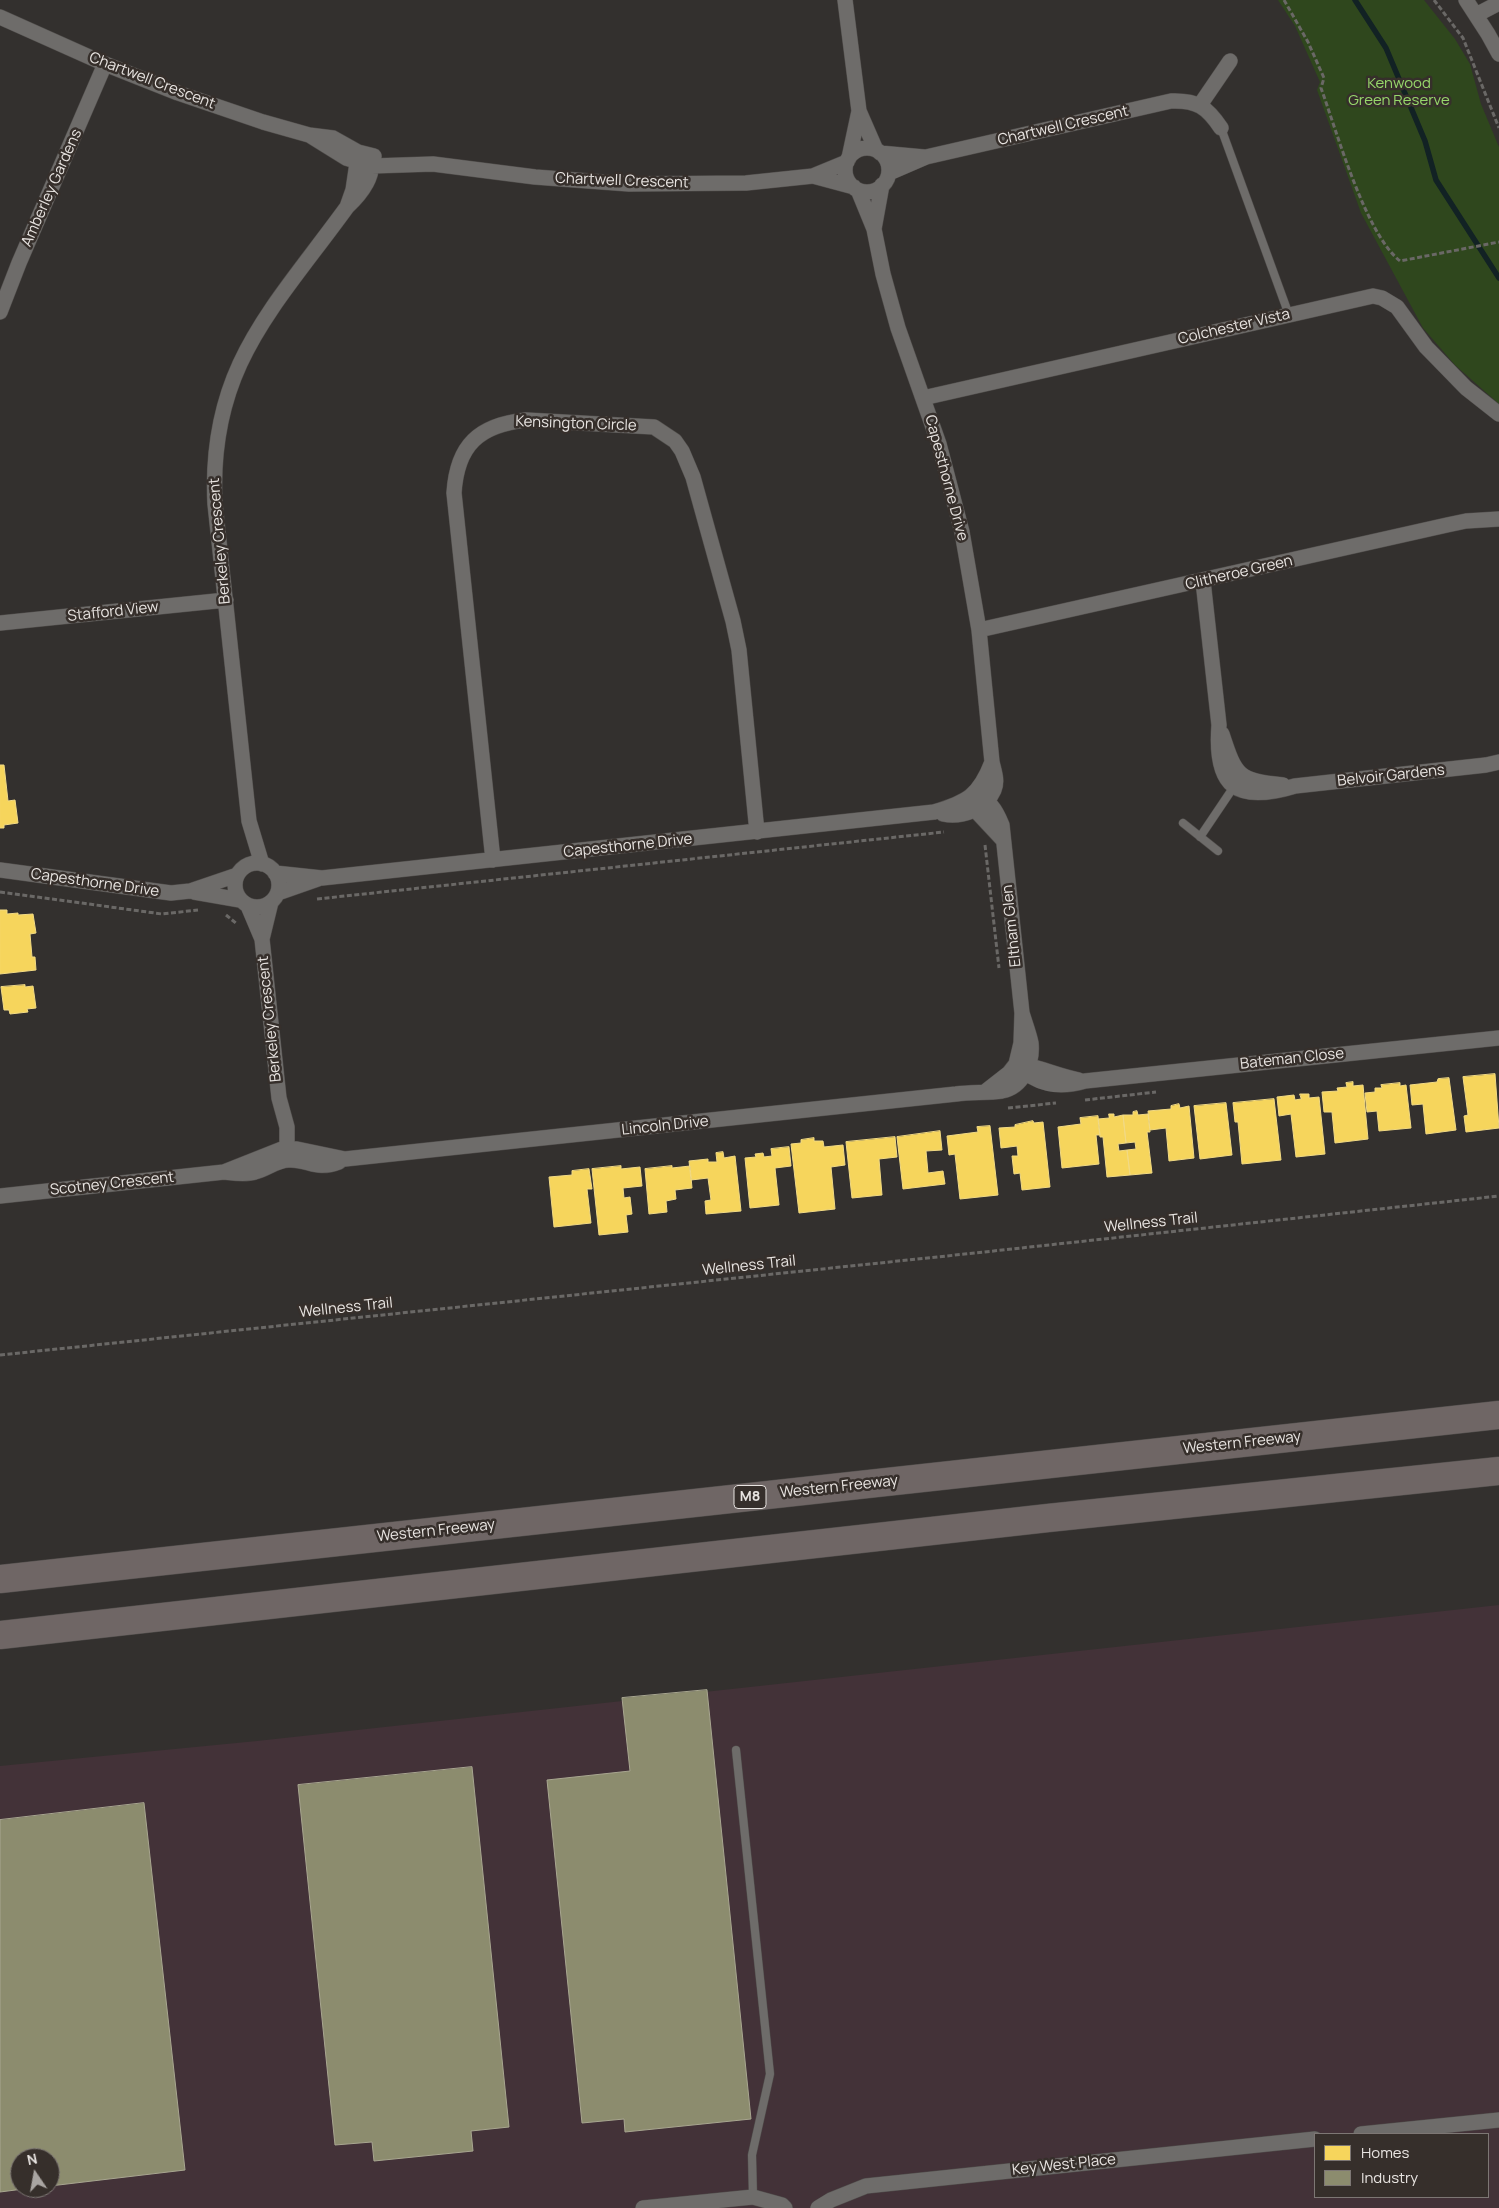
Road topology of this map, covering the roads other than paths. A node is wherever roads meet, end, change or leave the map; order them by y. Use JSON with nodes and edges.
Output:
{"nodes":[{"id":1,"x":845,"y":0,"type":"edge"},
{"id":2,"x":1466,"y":0,"type":"edge"},
{"id":3,"x":1499,"y":3,"type":"edge"},
{"id":4,"x":1476,"y":15,"type":"junction"},
{"id":5,"x":0,"y":17,"type":"edge"},
{"id":6,"x":1499,"y":54,"type":"edge"},
{"id":7,"x":1230,"y":61,"type":"dead end"},
{"id":8,"x":105,"y":64,"type":"junction"},
{"id":9,"x":1200,"y":105,"type":"junction"},
{"id":10,"x":859,"y":111,"type":"junction"},
{"id":11,"x":1221,"y":128,"type":"joint"},
{"id":12,"x":878,"y":151,"type":"junction"},
{"id":13,"x":926,"y":157,"type":"junction"},
{"id":14,"x":848,"y":160,"type":"junction"},
{"id":15,"x":365,"y":162,"type":"junction"},
{"id":16,"x":813,"y":176,"type":"junction"},
{"id":17,"x":885,"y":179,"type":"junction"},
{"id":18,"x":856,"y":188,"type":"junction"},
{"id":19,"x":874,"y":229,"type":"junction"},
{"id":20,"x":0,"y":312,"type":"edge"},
{"id":21,"x":1289,"y":315,"type":"junction"},
{"id":22,"x":923,"y":398,"type":"junction"},
{"id":23,"x":1499,"y":414,"type":"edge"},
{"id":24,"x":1499,"y":519,"type":"edge"},
{"id":25,"x":1203,"y":581,"type":"junction"},
{"id":26,"x":226,"y":600,"type":"junction"},
{"id":27,"x":0,"y":624,"type":"edge"},
{"id":28,"x":979,"y":630,"type":"junction"},
{"id":29,"x":1495,"y":764,"type":"edge"},
{"id":30,"x":1238,"y":781,"type":"junction"},
{"id":31,"x":979,"y":802,"type":"junction"},
{"id":32,"x":249,"y":821,"type":"junction"},
{"id":33,"x":1183,"y":823,"type":"dead end"},
{"id":34,"x":757,"y":832,"type":"junction"},
{"id":35,"x":1200,"y":837,"type":"junction"},
{"id":36,"x":1218,"y":852,"type":"dead end"},
{"id":37,"x":493,"y":860,"type":"junction"},
{"id":38,"x":268,"y":868,"type":"junction"},
{"id":39,"x":0,"y":870,"type":"edge"},
{"id":40,"x":241,"y":871,"type":"junction"},
{"id":41,"x":322,"y":878,"type":"junction"},
{"id":42,"x":190,"y":891,"type":"junction"},
{"id":43,"x":274,"y":897,"type":"junction"},
{"id":44,"x":244,"y":903,"type":"junction"},
{"id":45,"x":258,"y":933,"type":"junction"},
{"id":46,"x":1499,"y":1038,"type":"edge"},
{"id":47,"x":1024,"y":1068,"type":"junction"},
{"id":48,"x":285,"y":1153,"type":"junction"},
{"id":49,"x":0,"y":1196,"type":"edge"},
{"id":50,"x":1499,"y":1415,"type":"edge"},
{"id":51,"x":1499,"y":1471,"type":"edge"},
{"id":52,"x":0,"y":1579,"type":"edge"},
{"id":53,"x":0,"y":1635,"type":"edge"},
{"id":54,"x":736,"y":1750,"type":"dead end"},
{"id":55,"x":1499,"y":2120,"type":"edge"},
{"id":56,"x":1371,"y":2133,"type":"edge"},
{"id":57,"x":1314,"y":2139,"type":"edge"},
{"id":58,"x":753,"y":2197,"type":"junction"},
{"id":59,"x":643,"y":2208,"type":"edge"},
{"id":60,"x":786,"y":2208,"type":"edge"},
{"id":61,"x":818,"y":2208,"type":"edge"}],
"edges":[{"from":1,"to":10,"type":"street"},
{"from":2,"to":4,"type":"street"},
{"from":3,"to":4,"type":"street"},
{"from":4,"to":6,"type":"street"},
{"from":5,"to":8,"type":"street","name":"Chartwell Crescent"},
{"from":7,"to":9,"type":"street"},
{"from":8,"to":15,"type":"street","name":"Chartwell Crescent"},
{"from":8,"to":20,"type":"street","name":"Amberley Gardens"},
{"from":9,"to":11,"type":"street"},
{"from":9,"to":13,"type":"street","name":"Chartwell Crescent"},
{"from":10,"to":12,"type":"street"},
{"from":10,"to":14,"type":"street"},
{"from":11,"to":21,"type":"lane"},
{"from":12,"to":13,"type":"street","name":"Chartwell Crescent"},
{"from":12,"to":14,"type":"street"},
{"from":12,"to":17,"type":"street"},
{"from":13,"to":17,"type":"street","name":"Chartwell Crescent"},
{"from":14,"to":16,"type":"street","name":"Chartwell Crescent"},
{"from":14,"to":18,"type":"street"},
{"from":15,"to":16,"type":"street","name":"Chartwell Crescent"},
{"from":15,"to":26,"type":"street","name":"Berkeley Crescent"},
{"from":16,"to":18,"type":"street","name":"Chartwell Crescent"},
{"from":17,"to":18,"type":"street"},
{"from":17,"to":19,"type":"street","name":"Capesthorne Drive"},
{"from":18,"to":19,"type":"street","name":"Capesthorne Drive"},
{"from":19,"to":22,"type":"street","name":"Capesthorne Drive"},
{"from":21,"to":22,"type":"street","name":"Colchester Vista"},
{"from":21,"to":23,"type":"street","name":"Colchester Vista"},
{"from":22,"to":28,"type":"street","name":"Capesthorne Drive"},
{"from":24,"to":25,"type":"street","name":"Clitheroe Green"},
{"from":25,"to":28,"type":"street","name":"Clitheroe Green"},
{"from":25,"to":30,"type":"street"},
{"from":26,"to":27,"type":"street","name":"Stafford View"},
{"from":26,"to":32,"type":"street","name":"Berkeley Crescent"},
{"from":28,"to":31,"type":"street","name":"Capesthorne Drive"},
{"from":29,"to":30,"type":"street","name":"Belvoir Gardens"},
{"from":30,"to":35,"type":"lane"},
{"from":31,"to":34,"type":"street","name":"Capesthorne Drive"},
{"from":31,"to":47,"type":"street","name":"Eltham Glen"},
{"from":32,"to":38,"type":"street","name":"Berkeley Crescent"},
{"from":32,"to":40,"type":"street","name":"Berkeley Crescent"},
{"from":33,"to":35,"type":"lane"},
{"from":34,"to":37,"type":"street","name":"Capesthorne Drive"},
{"from":34,"to":37,"type":"street","name":"Kensington Circle"},
{"from":35,"to":36,"type":"lane"},
{"from":37,"to":41,"type":"street","name":"Capesthorne Drive"},
{"from":38,"to":40,"type":"street"},
{"from":38,"to":41,"type":"street","name":"Capesthorne Drive"},
{"from":38,"to":43,"type":"street"},
{"from":39,"to":42,"type":"street","name":"Capesthorne Drive"},
{"from":40,"to":42,"type":"street","name":"Capesthorne Drive"},
{"from":40,"to":44,"type":"street"},
{"from":41,"to":43,"type":"street","name":"Capesthorne Drive"},
{"from":42,"to":44,"type":"street","name":"Capesthorne Drive"},
{"from":43,"to":44,"type":"street"},
{"from":43,"to":45,"type":"street","name":"Berkeley Crescent"},
{"from":44,"to":45,"type":"street","name":"Berkeley Crescent"},
{"from":45,"to":48,"type":"street","name":"Berkeley Crescent"},
{"from":46,"to":47,"type":"street","name":"Bateman Close"},
{"from":47,"to":48,"type":"street","name":"Lincoln Drive"},
{"from":48,"to":49,"type":"street","name":"Scotney Crescent"},
{"from":50,"to":52,"type":"highway","name":"Western Freeway","number":"M8"},
{"from":51,"to":53,"type":"highway"},
{"from":54,"to":58,"type":"lane"},
{"from":55,"to":56,"type":"street"},
{"from":57,"to":61,"type":"street","name":"Key West Place"},
{"from":58,"to":59,"type":"street"},
{"from":58,"to":60,"type":"street"}]}
